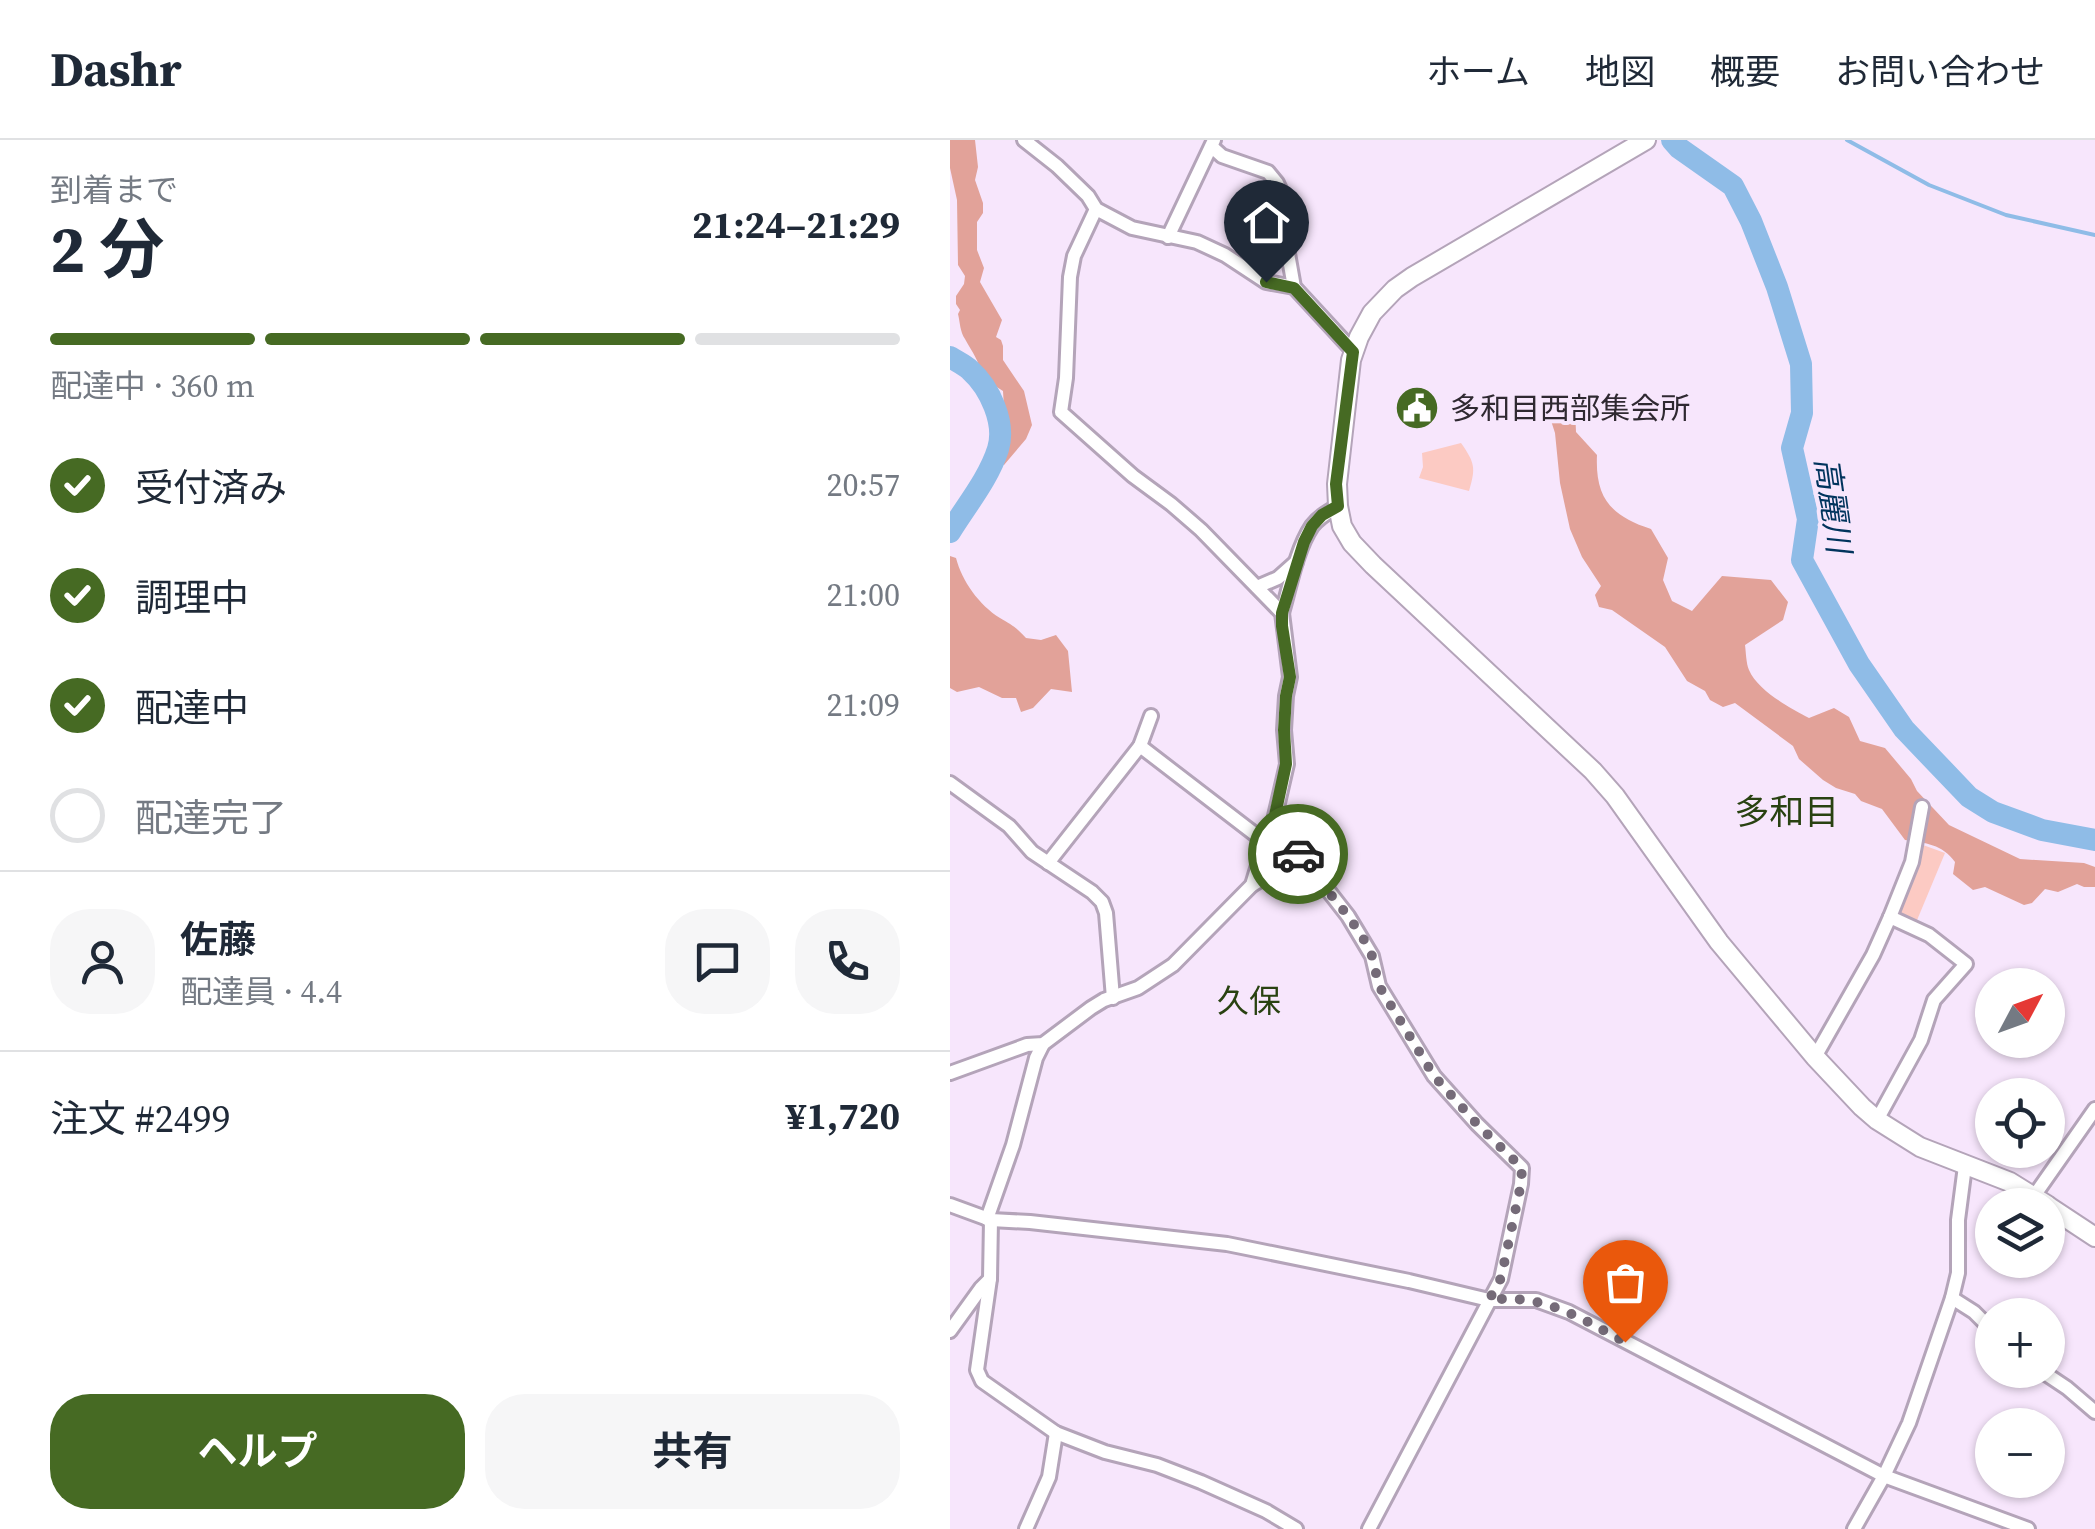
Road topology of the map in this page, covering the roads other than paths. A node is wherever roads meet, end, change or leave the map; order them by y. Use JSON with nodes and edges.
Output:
{"nodes":[{"id":1,"x":1024,"y":140,"type":"edge"},
{"id":2,"x":1646,"y":140,"type":"edge"},
{"id":3,"x":1213,"y":143,"type":"edge"},
{"id":4,"x":1096,"y":209,"type":"junction"},
{"id":5,"x":1168,"y":237,"type":"junction"},
{"id":6,"x":1294,"y":288,"type":"junction"},
{"id":7,"x":1353,"y":352,"type":"junction"},
{"id":8,"x":1338,"y":506,"type":"junction"},
{"id":9,"x":1298,"y":560,"type":"junction"},
{"id":10,"x":1258,"y":587,"type":"junction"},
{"id":11,"x":1282,"y":613,"type":"junction"},
{"id":12,"x":1151,"y":716,"type":"dead end"},
{"id":13,"x":1140,"y":746,"type":"junction"},
{"id":14,"x":950,"y":783,"type":"edge"},
{"id":15,"x":1922,"y":807,"type":"dead end"},
{"id":16,"x":1268,"y":836,"type":"junction"},
{"id":17,"x":1048,"y":864,"type":"junction"},
{"id":18,"x":1309,"y":866,"type":"junction"},
{"id":19,"x":1252,"y":885,"type":"junction"},
{"id":20,"x":1890,"y":917,"type":"junction"},
{"id":21,"x":1113,"y":998,"type":"junction"},
{"id":22,"x":1043,"y":1044,"type":"junction"},
{"id":23,"x":1815,"y":1057,"type":"junction"},
{"id":24,"x":950,"y":1073,"type":"edge"},
{"id":25,"x":2095,"y":1109,"type":"edge"},
{"id":26,"x":1877,"y":1120,"type":"junction"},
{"id":27,"x":1965,"y":1166,"type":"junction"},
{"id":28,"x":2020,"y":1188,"type":"edge"},
{"id":29,"x":2051,"y":1188,"type":"edge"},
{"id":30,"x":950,"y":1205,"type":"edge"},
{"id":31,"x":2065,"y":1217,"type":"edge"},
{"id":32,"x":989,"y":1219,"type":"junction"},
{"id":33,"x":2095,"y":1237,"type":"edge"},
{"id":34,"x":990,"y":1279,"type":"junction"},
{"id":35,"x":1952,"y":1298,"type":"junction"},
{"id":36,"x":1489,"y":1300,"type":"junction"},
{"id":37,"x":1975,"y":1313,"type":"edge"},
{"id":38,"x":950,"y":1331,"type":"edge"},
{"id":39,"x":2065,"y":1387,"type":"edge"},
{"id":40,"x":2095,"y":1412,"type":"edge"},
{"id":41,"x":1056,"y":1433,"type":"junction"},
{"id":42,"x":1884,"y":1476,"type":"junction"},
{"id":43,"x":1026,"y":1529,"type":"edge"},
{"id":44,"x":1296,"y":1529,"type":"edge"},
{"id":45,"x":1369,"y":1529,"type":"edge"},
{"id":46,"x":1854,"y":1529,"type":"edge"},
{"id":47,"x":2028,"y":1529,"type":"edge"}],
"edges":[{"from":1,"to":4,"type":"street"},
{"from":2,"to":7,"type":"street"},
{"from":3,"to":5,"type":"street"},
{"from":3,"to":6,"type":"street"},
{"from":4,"to":5,"type":"street"},
{"from":4,"to":10,"type":"street"},
{"from":5,"to":6,"type":"street"},
{"from":6,"to":7,"type":"street"},
{"from":7,"to":8,"type":"street"},
{"from":8,"to":9,"type":"street"},
{"from":8,"to":23,"type":"street"},
{"from":9,"to":10,"type":"street"},
{"from":9,"to":11,"type":"street"},
{"from":10,"to":11,"type":"street"},
{"from":11,"to":16,"type":"street"},
{"from":12,"to":13,"type":"street"},
{"from":13,"to":16,"type":"street"},
{"from":13,"to":17,"type":"street"},
{"from":14,"to":17,"type":"street"},
{"from":15,"to":20,"type":"street"},
{"from":16,"to":18,"type":"street"},
{"from":16,"to":19,"type":"street"},
{"from":17,"to":21,"type":"street"},
{"from":18,"to":19,"type":"street"},
{"from":18,"to":36,"type":"street"},
{"from":19,"to":21,"type":"street"},
{"from":20,"to":23,"type":"street"},
{"from":20,"to":26,"type":"street"},
{"from":21,"to":22,"type":"street"},
{"from":22,"to":24,"type":"street"},
{"from":22,"to":32,"type":"street"},
{"from":23,"to":26,"type":"street"},
{"from":25,"to":29,"type":"street"},
{"from":26,"to":27,"type":"street"},
{"from":27,"to":28,"type":"street"},
{"from":27,"to":35,"type":"street"},
{"from":30,"to":32,"type":"street"},
{"from":31,"to":33,"type":"street"},
{"from":32,"to":34,"type":"street"},
{"from":32,"to":36,"type":"street"},
{"from":34,"to":38,"type":"street"},
{"from":34,"to":41,"type":"street"},
{"from":35,"to":37,"type":"street"},
{"from":35,"to":42,"type":"street"},
{"from":36,"to":42,"type":"street"},
{"from":36,"to":45,"type":"street"},
{"from":39,"to":40,"type":"street"},
{"from":41,"to":43,"type":"street"},
{"from":41,"to":44,"type":"street"},
{"from":42,"to":46,"type":"street"},
{"from":42,"to":47,"type":"street"}]}
